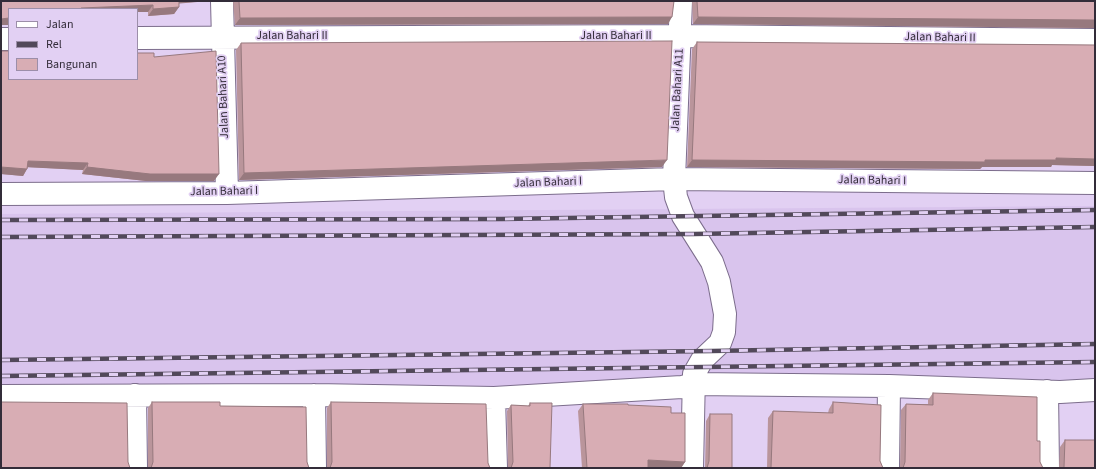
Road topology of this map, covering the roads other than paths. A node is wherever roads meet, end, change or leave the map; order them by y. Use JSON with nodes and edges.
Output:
{"nodes":[{"id":1,"x":222,"y":1,"type":"edge"},
{"id":2,"x":681,"y":1,"type":"edge"},
{"id":3,"x":222,"y":36,"type":"junction"},
{"id":4,"x":681,"y":36,"type":"junction"},
{"id":5,"x":138,"y":38,"type":"edge"},
{"id":6,"x":1095,"y":40,"type":"edge"},
{"id":7,"x":674,"y":179,"type":"junction"},
{"id":8,"x":1095,"y":184,"type":"edge"},
{"id":9,"x":227,"y":193,"type":"junction"},
{"id":10,"x":1,"y":194,"type":"edge"},
{"id":11,"x":692,"y":384,"type":"junction"},
{"id":12,"x":889,"y":386,"type":"junction"},
{"id":13,"x":1095,"y":390,"type":"edge"},
{"id":14,"x":1047,"y":391,"type":"junction"},
{"id":15,"x":314,"y":395,"type":"junction"},
{"id":16,"x":1,"y":396,"type":"edge"},
{"id":17,"x":135,"y":396,"type":"junction"},
{"id":18,"x":494,"y":398,"type":"junction"},
{"id":19,"x":136,"y":468,"type":"edge"},
{"id":20,"x":316,"y":468,"type":"edge"},
{"id":21,"x":496,"y":468,"type":"edge"},
{"id":22,"x":692,"y":468,"type":"edge"},
{"id":23,"x":888,"y":468,"type":"edge"},
{"id":24,"x":1048,"y":468,"type":"edge"}],
"edges":[{"from":1,"to":3,"type":"street","name":"Jalan Bahari A10"},
{"from":2,"to":4,"type":"street","name":"Jalan Bahari A11"},
{"from":3,"to":4,"type":"street","name":"Jalan Bahari II"},
{"from":3,"to":5,"type":"street","name":"Jalan Bahari II"},
{"from":3,"to":9,"type":"street","name":"Jalan Bahari A10"},
{"from":4,"to":6,"type":"street","name":"Jalan Bahari II"},
{"from":4,"to":7,"type":"street","name":"Jalan Bahari A11"},
{"from":7,"to":8,"type":"street","name":"Jalan Bahari I"},
{"from":7,"to":9,"type":"street","name":"Jalan Bahari I"},
{"from":7,"to":11,"type":"street","name":"Jalan Bahari A11"},
{"from":9,"to":10,"type":"street","name":"Jalan Bahari I"},
{"from":11,"to":12,"type":"street"},
{"from":11,"to":18,"type":"street"},
{"from":11,"to":22,"type":"street","name":"Jalan Bahari A11"},
{"from":12,"to":14,"type":"street"},
{"from":12,"to":23,"type":"street"},
{"from":13,"to":14,"type":"street"},
{"from":14,"to":24,"type":"street"},
{"from":15,"to":17,"type":"street"},
{"from":15,"to":18,"type":"street"},
{"from":15,"to":20,"type":"street"},
{"from":16,"to":17,"type":"street"},
{"from":17,"to":19,"type":"street"},
{"from":18,"to":21,"type":"street"}]}
